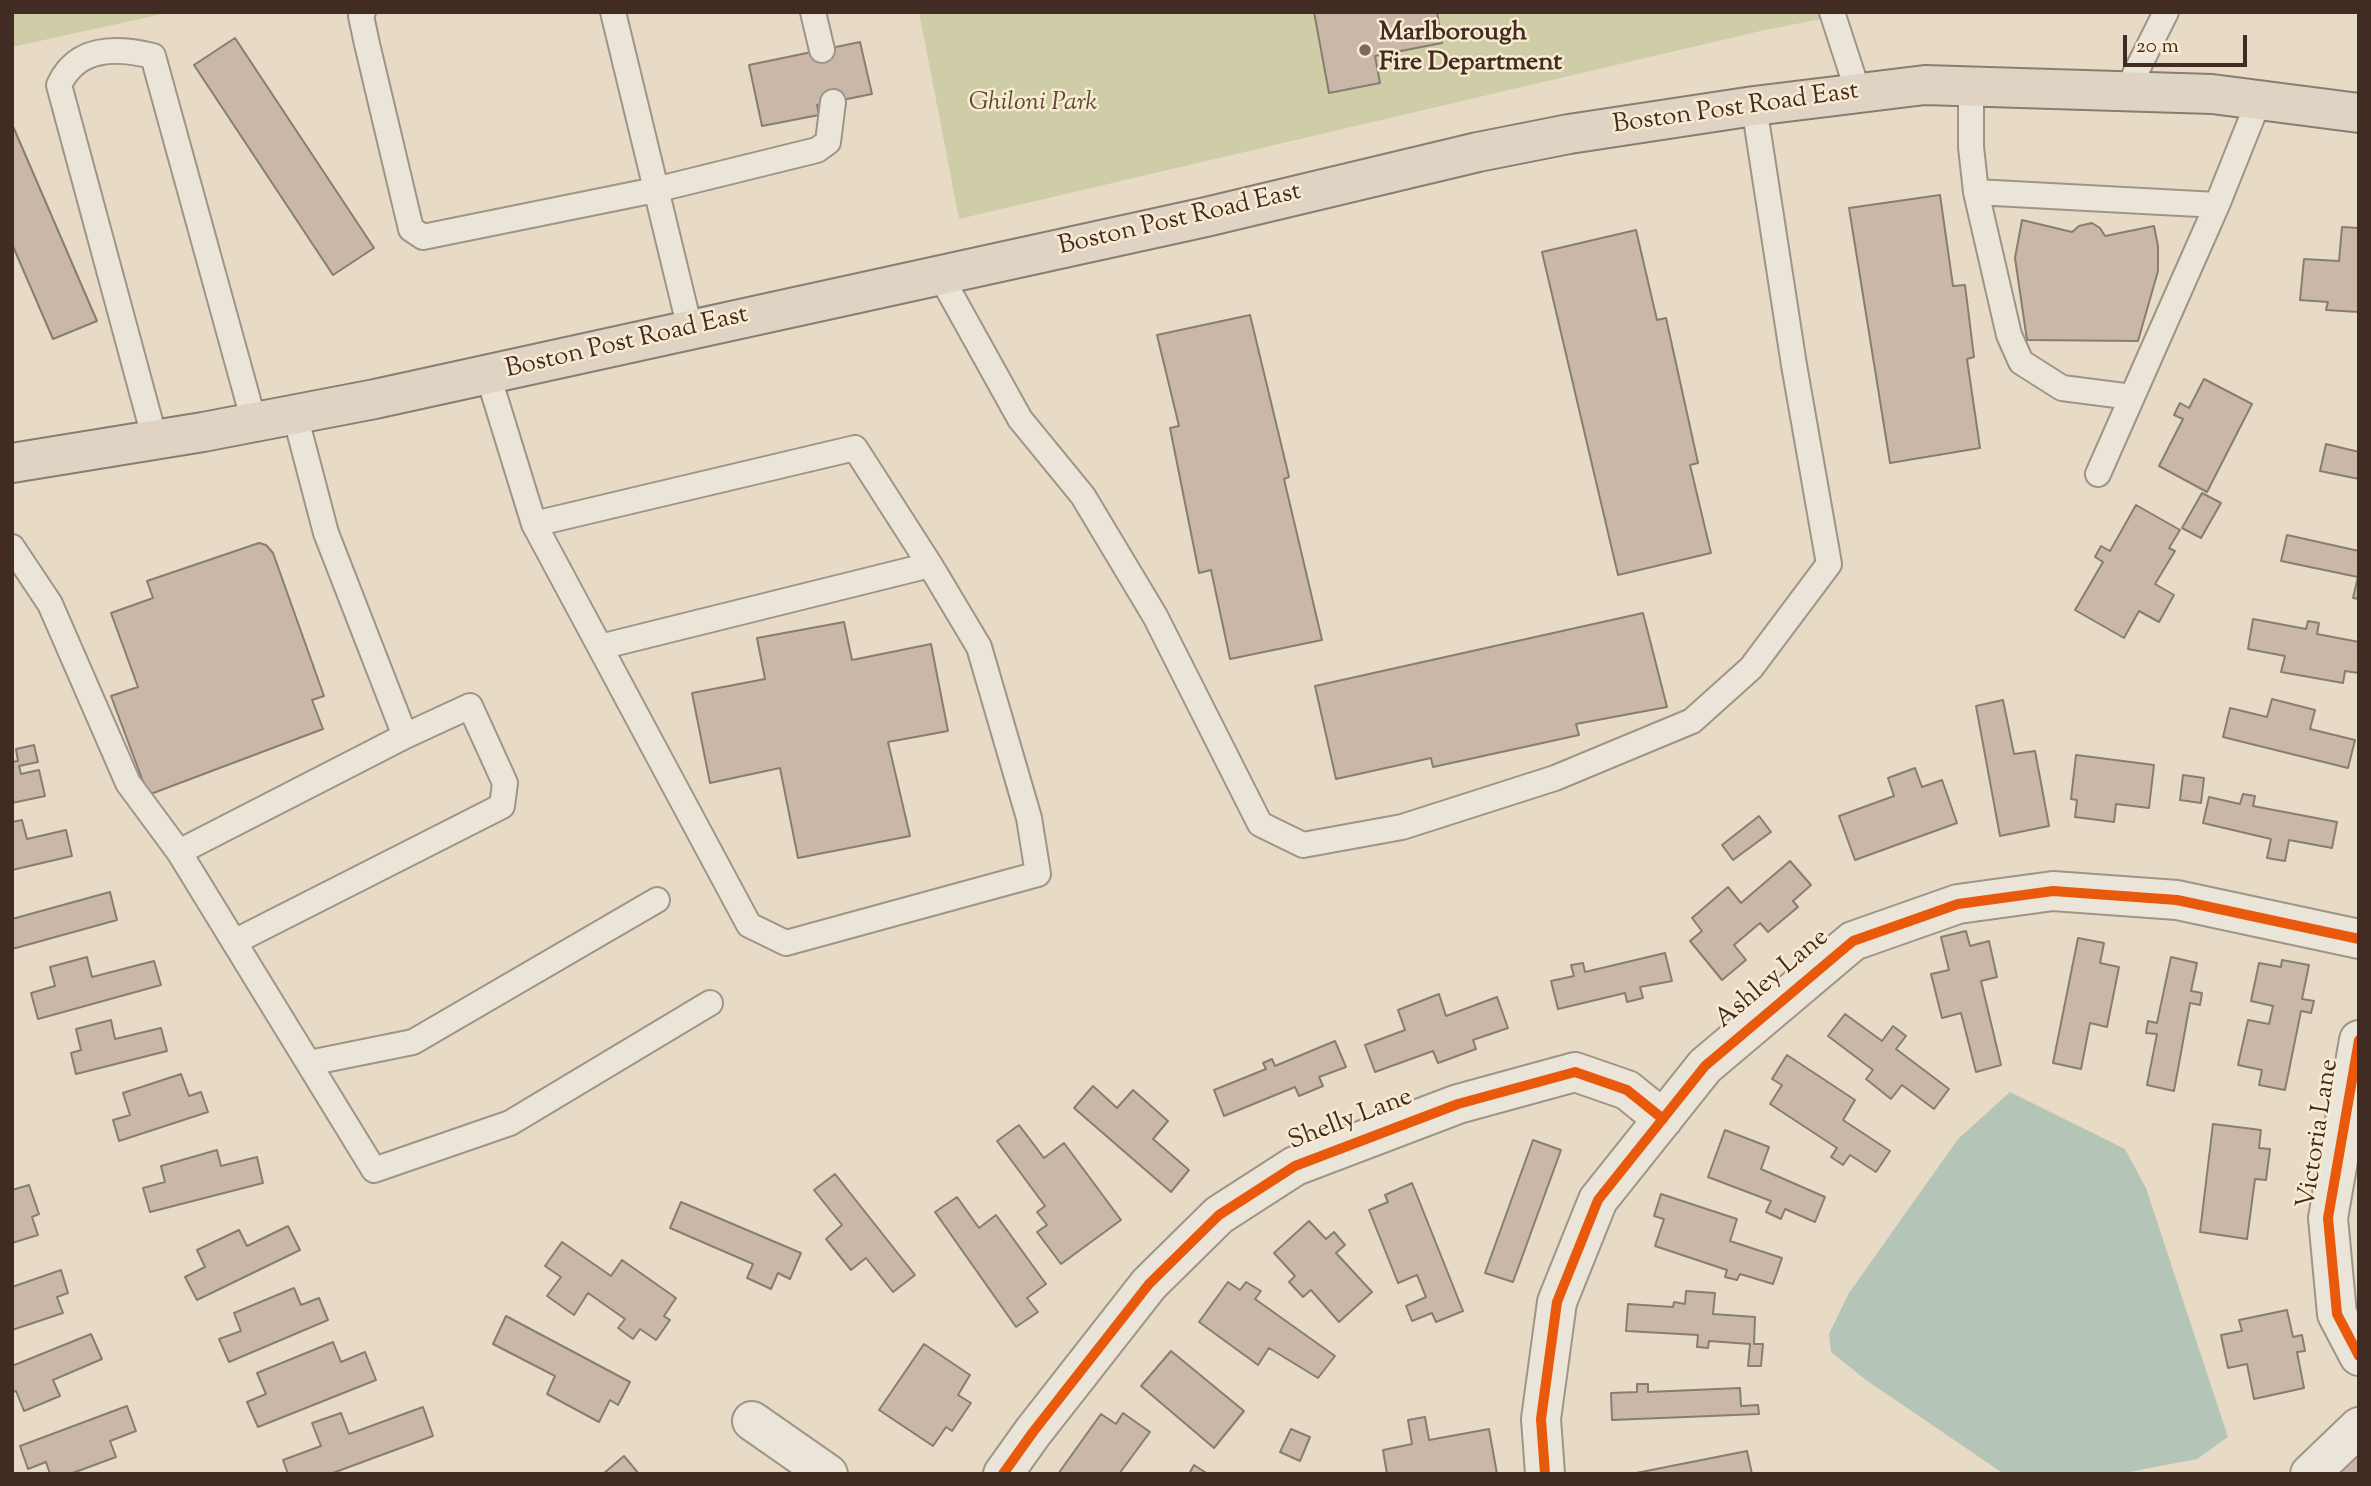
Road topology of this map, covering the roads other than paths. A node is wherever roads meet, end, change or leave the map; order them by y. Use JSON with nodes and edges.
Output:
{"nodes":[{"id":1,"x":363,"y":12,"type":"edge"},
{"id":2,"x":613,"y":12,"type":"edge"},
{"id":3,"x":813,"y":12,"type":"edge"},
{"id":4,"x":1832,"y":12,"type":"edge"},
{"id":5,"x":2166,"y":12,"type":"edge"},
{"id":6,"x":822,"y":50,"type":"dead end"},
{"id":7,"x":1971,"y":86,"type":"junction"},
{"id":8,"x":2127,"y":90,"type":"junction"},
{"id":9,"x":1858,"y":92,"type":"junction"},
{"id":10,"x":2259,"y":100,"type":"junction"},
{"id":11,"x":833,"y":102,"type":"dead end"},
{"id":12,"x":1754,"y":106,"type":"junction"},
{"id":13,"x":2359,"y":113,"type":"edge"},
{"id":14,"x":655,"y":190,"type":"junction"},
{"id":15,"x":1976,"y":192,"type":"junction"},
{"id":16,"x":2217,"y":205,"type":"junction"},
{"id":17,"x":940,"y":275,"type":"junction"},
{"id":18,"x":690,"y":329,"type":"junction"},
{"id":19,"x":488,"y":375,"type":"junction"},
{"id":20,"x":2132,"y":397,"type":"junction"},
{"id":21,"x":295,"y":415,"type":"junction"},
{"id":22,"x":254,"y":422,"type":"junction"},
{"id":23,"x":155,"y":440,"type":"junction"},
{"id":24,"x":12,"y":463,"type":"edge"},
{"id":25,"x":2098,"y":474,"type":"dead end"},
{"id":26,"x":534,"y":524,"type":"junction"},
{"id":27,"x":12,"y":547,"type":"edge"},
{"id":28,"x":930,"y":565,"type":"junction"},
{"id":29,"x":600,"y":647,"type":"junction"},
{"id":30,"x":405,"y":736,"type":"junction"},
{"id":31,"x":179,"y":852,"type":"junction"},
{"id":32,"x":657,"y":900,"type":"dead end"},
{"id":33,"x":2359,"y":939,"type":"edge"},
{"id":34,"x":234,"y":942,"type":"junction"},
{"id":35,"x":710,"y":1003,"type":"dead end"},
{"id":36,"x":2359,"y":1040,"type":"edge"},
{"id":37,"x":309,"y":1063,"type":"junction"},
{"id":38,"x":1663,"y":1119,"type":"junction"},
{"id":39,"x":2359,"y":1356,"type":"edge"},
{"id":40,"x":752,"y":1421,"type":"dead end"},
{"id":41,"x":2359,"y":1427,"type":"edge"},
{"id":42,"x":828,"y":1474,"type":"edge"},
{"id":43,"x":1003,"y":1474,"type":"edge"},
{"id":44,"x":1545,"y":1474,"type":"edge"},
{"id":45,"x":2310,"y":1474,"type":"edge"}],
"edges":[{"from":1,"to":14,"type":"lane"},
{"from":2,"to":14,"type":"lane"},
{"from":3,"to":6,"type":"lane"},
{"from":4,"to":9,"type":"lane"},
{"from":5,"to":8,"type":"lane"},
{"from":7,"to":8,"type":"main road","name":"Boston Post Road East"},
{"from":7,"to":9,"type":"main road","name":"Boston Post Road East"},
{"from":7,"to":15,"type":"lane"},
{"from":8,"to":10,"type":"main road","name":"Boston Post Road East"},
{"from":9,"to":12,"type":"main road","name":"Boston Post Road East"},
{"from":10,"to":13,"type":"main road","name":"Boston Post Road East"},
{"from":10,"to":16,"type":"lane"},
{"from":11,"to":14,"type":"lane"},
{"from":12,"to":17,"type":"main road","name":"Boston Post Road East"},
{"from":12,"to":17,"type":"lane"},
{"from":14,"to":18,"type":"lane"},
{"from":15,"to":16,"type":"lane"},
{"from":15,"to":20,"type":"lane"},
{"from":16,"to":20,"type":"lane"},
{"from":17,"to":18,"type":"main road","name":"Boston Post Road East"},
{"from":18,"to":19,"type":"main road","name":"Boston Post Road East"},
{"from":19,"to":21,"type":"main road","name":"Boston Post Road East"},
{"from":19,"to":26,"type":"lane"},
{"from":20,"to":25,"type":"lane"},
{"from":21,"to":22,"type":"main road","name":"Boston Post Road East"},
{"from":21,"to":30,"type":"lane"},
{"from":22,"to":23,"type":"main road","name":"Boston Post Road East"},
{"from":22,"to":23,"type":"lane"},
{"from":23,"to":24,"type":"main road","name":"Boston Post Road East"},
{"from":26,"to":28,"type":"lane"},
{"from":26,"to":29,"type":"lane"},
{"from":27,"to":31,"type":"lane"},
{"from":28,"to":29,"type":"lane"},
{"from":28,"to":29,"type":"lane"},
{"from":30,"to":31,"type":"lane"},
{"from":30,"to":34,"type":"lane"},
{"from":31,"to":34,"type":"lane"},
{"from":32,"to":37,"type":"lane"},
{"from":33,"to":38,"type":"street","name":"Ashley Lane"},
{"from":34,"to":37,"type":"lane"},
{"from":35,"to":37,"type":"lane"},
{"from":36,"to":39,"type":"street","name":"Victoria Lane"},
{"from":38,"to":43,"type":"street","name":"Shelly Lane"},
{"from":38,"to":44,"type":"street","name":"Ashley Lane"},
{"from":40,"to":42,"type":"street"},
{"from":41,"to":45,"type":"street"}]}
